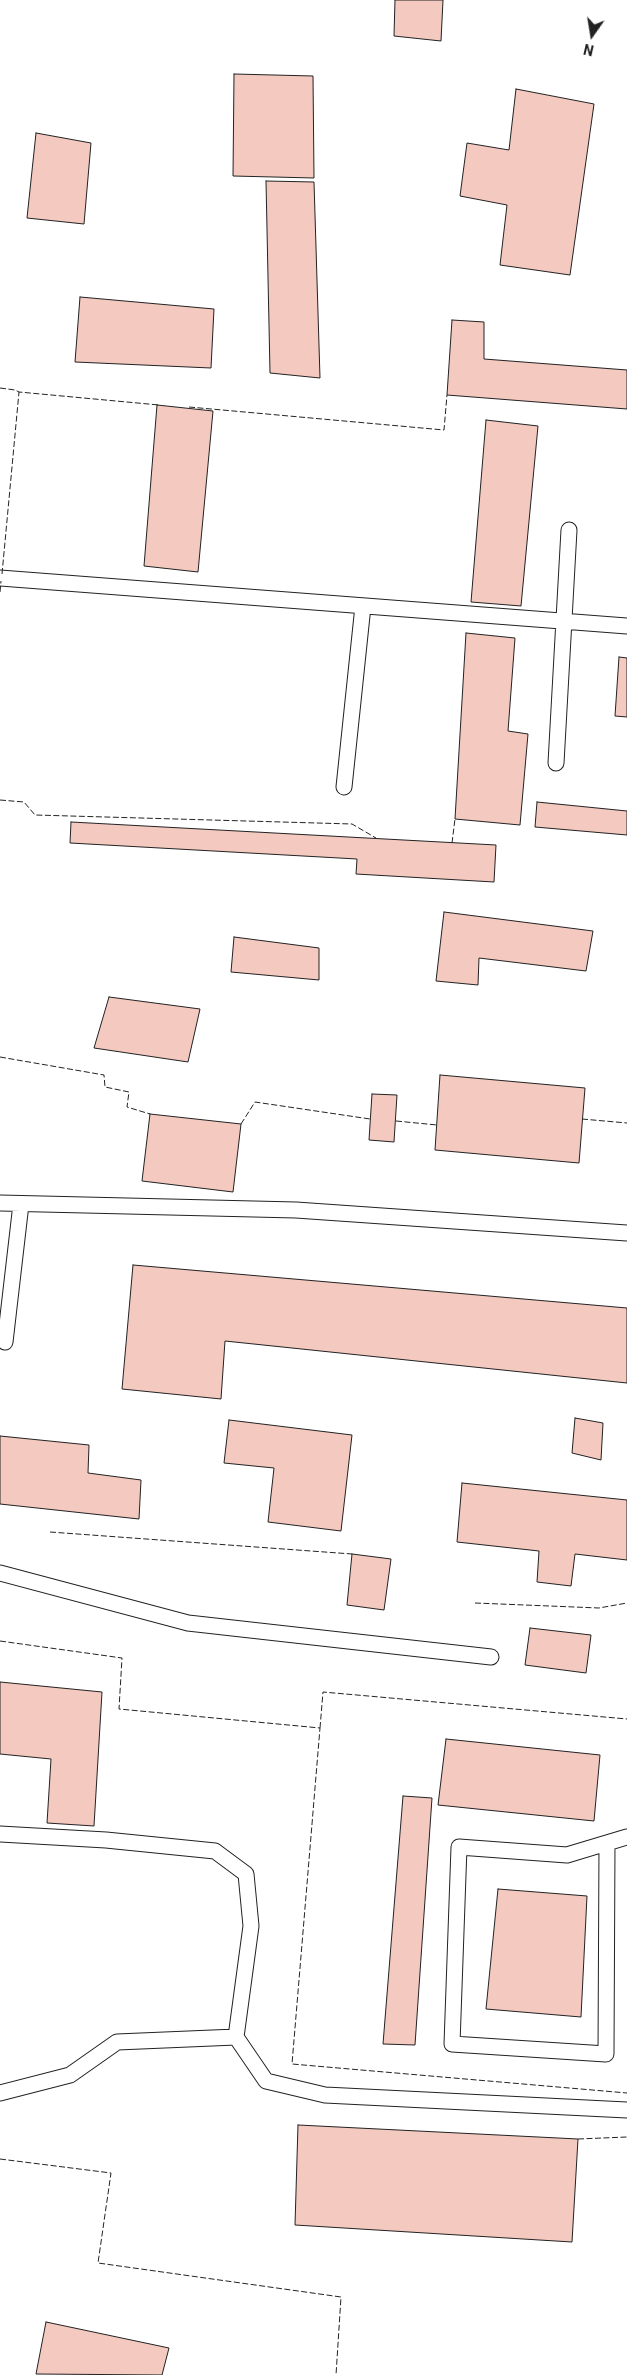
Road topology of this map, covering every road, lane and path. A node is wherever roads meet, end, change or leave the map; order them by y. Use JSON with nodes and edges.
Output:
{"nodes":[{"id":1,"x":569,"y":530,"type":"dead end"},
{"id":2,"x":0,"y":578,"type":"edge"},
{"id":3,"x":363,"y":606,"type":"junction"},
{"id":4,"x":564,"y":621,"type":"junction"},
{"id":5,"x":627,"y":626,"type":"edge"},
{"id":6,"x":556,"y":764,"type":"dead end"},
{"id":7,"x":344,"y":787,"type":"dead end"},
{"id":8,"x":0,"y":1203,"type":"edge"},
{"id":9,"x":21,"y":1204,"type":"junction"},
{"id":10,"x":627,"y":1233,"type":"edge"},
{"id":11,"x":4,"y":1342,"type":"dead end"},
{"id":12,"x":0,"y":1573,"type":"edge"},
{"id":13,"x":492,"y":1657,"type":"dead end"},
{"id":14,"x":0,"y":1834,"type":"edge"},
{"id":15,"x":627,"y":1837,"type":"edge"},
{"id":16,"x":607,"y":1843,"type":"junction"},
{"id":17,"x":236,"y":2038,"type":"junction"},
{"id":18,"x":0,"y":2093,"type":"edge"},
{"id":19,"x":627,"y":2110,"type":"edge"}],
"edges":[{"from":1,"to":4,"type":"lane"},
{"from":2,"to":3,"type":"lane"},
{"from":3,"to":4,"type":"lane"},
{"from":3,"to":7,"type":"lane"},
{"from":4,"to":5,"type":"lane"},
{"from":4,"to":6,"type":"lane"},
{"from":8,"to":9,"type":"lane"},
{"from":9,"to":10,"type":"lane"},
{"from":9,"to":11,"type":"lane"},
{"from":12,"to":13,"type":"lane"},
{"from":14,"to":17,"type":"lane"},
{"from":15,"to":16,"type":"lane"},
{"from":16,"to":16,"type":"lane"},
{"from":17,"to":18,"type":"lane"},
{"from":17,"to":19,"type":"lane"}]}
